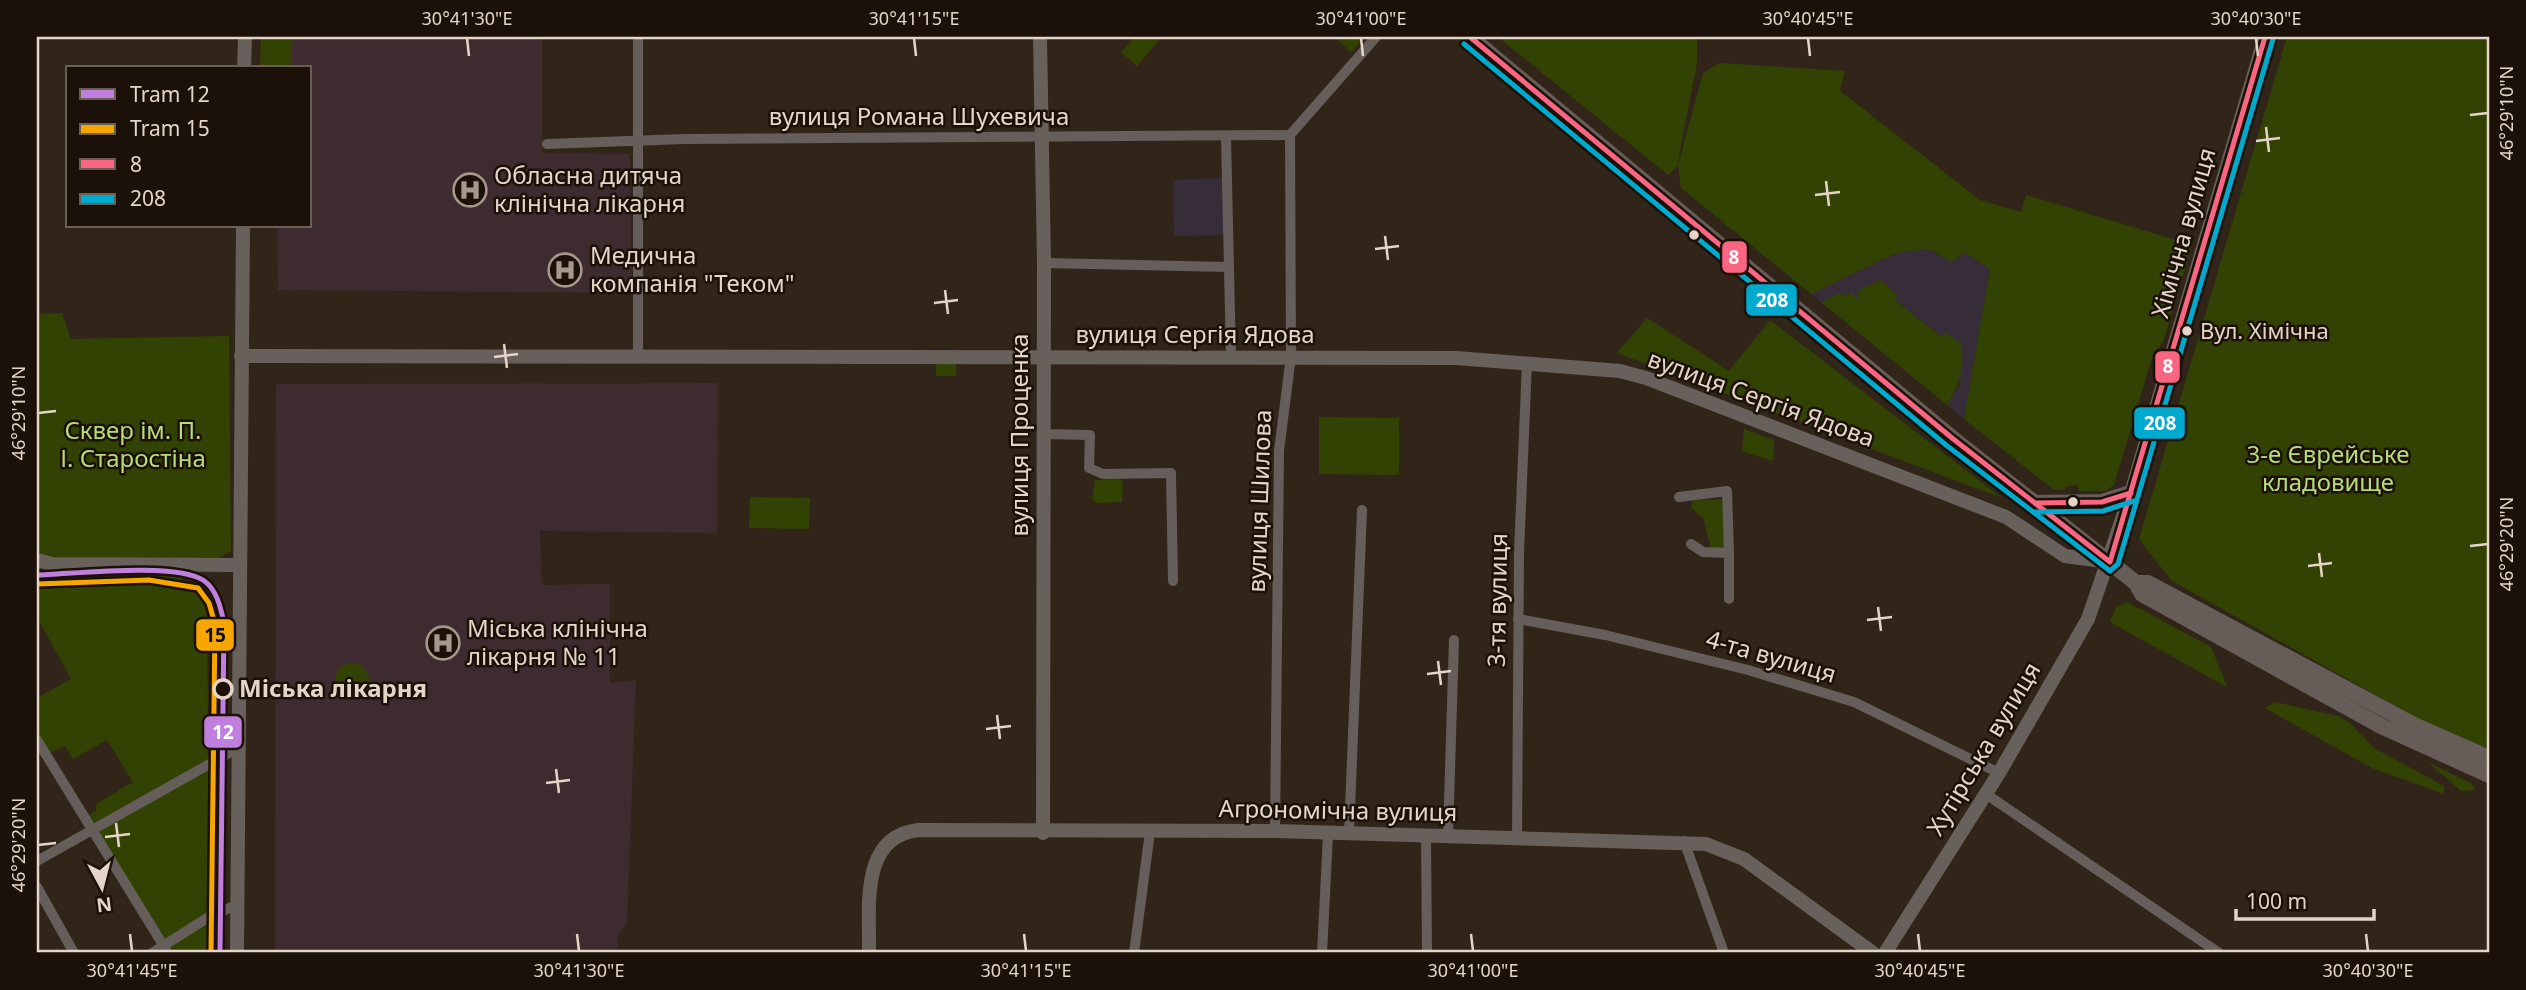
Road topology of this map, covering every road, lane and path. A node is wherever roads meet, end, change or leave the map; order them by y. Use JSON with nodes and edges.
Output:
{"nodes":[{"id":1,"x":245,"y":37,"type":"edge"},
{"id":2,"x":638,"y":37,"type":"edge"},
{"id":3,"x":1040,"y":37,"type":"edge"},
{"id":4,"x":1376,"y":37,"type":"edge"},
{"id":5,"x":1470,"y":37,"type":"edge"},
{"id":6,"x":2265,"y":37,"type":"edge"},
{"id":7,"x":244,"y":66,"type":"edge"},
{"id":8,"x":1290,"y":135,"type":"junction"},
{"id":9,"x":1042,"y":137,"type":"junction"},
{"id":10,"x":1226,"y":137,"type":"junction"},
{"id":11,"x":640,"y":140,"type":"junction"},
{"id":12,"x":547,"y":144,"type":"dead end"},
{"id":13,"x":243,"y":228,"type":"edge"},
{"id":14,"x":1044,"y":263,"type":"junction"},
{"id":15,"x":1228,"y":267,"type":"junction"},
{"id":16,"x":241,"y":356,"type":"junction"},
{"id":17,"x":638,"y":356,"type":"junction"},
{"id":18,"x":1231,"y":356,"type":"junction"},
{"id":19,"x":1291,"y":356,"type":"junction"},
{"id":20,"x":1043,"y":359,"type":"junction"},
{"id":21,"x":1527,"y":362,"type":"junction"},
{"id":22,"x":1043,"y":434,"type":"junction"},
{"id":23,"x":2132,"y":493,"type":"junction"},
{"id":24,"x":1679,"y":497,"type":"dead end"},
{"id":25,"x":2035,"y":503,"type":"junction"},
{"id":26,"x":1362,"y":510,"type":"dead end"},
{"id":27,"x":1691,"y":544,"type":"dead end"},
{"id":28,"x":1729,"y":553,"type":"junction"},
{"id":29,"x":37,"y":560,"type":"edge"},
{"id":30,"x":2110,"y":562,"type":"junction"},
{"id":31,"x":238,"y":565,"type":"junction"},
{"id":32,"x":1173,"y":581,"type":"dead end"},
{"id":33,"x":2136,"y":583,"type":"junction"},
{"id":34,"x":1729,"y":599,"type":"dead end"},
{"id":35,"x":1518,"y":619,"type":"junction"},
{"id":36,"x":1454,"y":640,"type":"dead end"},
{"id":37,"x":37,"y":740,"type":"edge"},
{"id":38,"x":238,"y":748,"type":"junction"},
{"id":39,"x":2489,"y":758,"type":"edge"},
{"id":40,"x":1999,"y":774,"type":"junction"},
{"id":41,"x":2489,"y":775,"type":"edge"},
{"id":42,"x":1986,"y":794,"type":"junction"},
{"id":43,"x":90,"y":829,"type":"junction"},
{"id":44,"x":1275,"y":831,"type":"junction"},
{"id":45,"x":1150,"y":832,"type":"junction"},
{"id":46,"x":1042,"y":833,"type":"junction"},
{"id":47,"x":1349,"y":834,"type":"junction"},
{"id":48,"x":1328,"y":835,"type":"junction"},
{"id":49,"x":1448,"y":835,"type":"junction"},
{"id":50,"x":1426,"y":837,"type":"junction"},
{"id":51,"x":1517,"y":838,"type":"junction"},
{"id":52,"x":1685,"y":841,"type":"junction"},
{"id":53,"x":37,"y":861,"type":"edge"},
{"id":54,"x":37,"y":887,"type":"edge"},
{"id":55,"x":237,"y":905,"type":"junction"},
{"id":56,"x":166,"y":950,"type":"edge"},
{"id":57,"x":74,"y":953,"type":"edge"},
{"id":58,"x":152,"y":953,"type":"edge"},
{"id":59,"x":237,"y":953,"type":"edge"},
{"id":60,"x":869,"y":953,"type":"edge"},
{"id":61,"x":1134,"y":953,"type":"edge"},
{"id":62,"x":1322,"y":953,"type":"edge"},
{"id":63,"x":1427,"y":953,"type":"edge"},
{"id":64,"x":1724,"y":953,"type":"edge"},
{"id":65,"x":1873,"y":953,"type":"edge"},
{"id":66,"x":1885,"y":953,"type":"edge"},
{"id":67,"x":2219,"y":953,"type":"edge"}],
"edges":[{"from":1,"to":7,"type":"street"},
{"from":2,"to":11,"type":"street"},
{"from":3,"to":9,"type":"street","name":"вулиця Проценка"},
{"from":4,"to":8,"type":"street"},
{"from":5,"to":25,"type":"main road"},
{"from":6,"to":23,"type":"street","name":"Хімічна вулиця"},
{"from":8,"to":10,"type":"street","name":"вулиця Романа Шухевича"},
{"from":8,"to":19,"type":"street","name":"вулиця Шилова"},
{"from":9,"to":10,"type":"street","name":"вулиця Романа Шухевича"},
{"from":9,"to":11,"type":"street","name":"вулиця Романа Шухевича"},
{"from":9,"to":14,"type":"street","name":"вулиця Проценка"},
{"from":10,"to":15,"type":"street"},
{"from":11,"to":12,"type":"street","name":"вулиця Романа Шухевича"},
{"from":11,"to":17,"type":"street"},
{"from":13,"to":16,"type":"street"},
{"from":14,"to":15,"type":"street"},
{"from":14,"to":20,"type":"street","name":"вулиця Проценка"},
{"from":15,"to":18,"type":"street"},
{"from":16,"to":17,"type":"street","name":"вулиця Сергія Ядова"},
{"from":16,"to":31,"type":"street"},
{"from":17,"to":20,"type":"street","name":"вулиця Сергія Ядова"},
{"from":18,"to":19,"type":"street","name":"вулиця Сергія Ядова"},
{"from":18,"to":20,"type":"street","name":"вулиця Сергія Ядова"},
{"from":19,"to":21,"type":"street","name":"вулиця Сергія Ядова"},
{"from":19,"to":44,"type":"street","name":"вулиця Шилова"},
{"from":20,"to":22,"type":"street","name":"вулиця Проценка"},
{"from":21,"to":30,"type":"street","name":"вулиця Сергія Ядова"},
{"from":21,"to":35,"type":"street","name":"3-тя вулиця"},
{"from":22,"to":32,"type":"street"},
{"from":22,"to":46,"type":"street","name":"вулиця Проценка"},
{"from":23,"to":25,"type":"main road"},
{"from":23,"to":30,"type":"street","name":"Хімічна вулиця"},
{"from":24,"to":28,"type":"street"},
{"from":25,"to":30,"type":"main road"},
{"from":26,"to":47,"type":"street"},
{"from":27,"to":28,"type":"street"},
{"from":28,"to":34,"type":"street"},
{"from":29,"to":31,"type":"street"},
{"from":30,"to":33,"type":"main road"},
{"from":30,"to":40,"type":"street","name":"Хутірська вулиця"},
{"from":31,"to":38,"type":"street"},
{"from":33,"to":39,"type":"main road"},
{"from":33,"to":41,"type":"main road"},
{"from":35,"to":40,"type":"street","name":"4-та вулиця"},
{"from":35,"to":51,"type":"street","name":"3-тя вулиця"},
{"from":36,"to":49,"type":"street"},
{"from":37,"to":43,"type":"street"},
{"from":38,"to":43,"type":"street"},
{"from":38,"to":55,"type":"street"},
{"from":40,"to":42,"type":"street","name":"Хутірська вулиця"},
{"from":42,"to":66,"type":"street","name":"Хутірська вулиця"},
{"from":42,"to":67,"type":"street"},
{"from":43,"to":53,"type":"street"},
{"from":43,"to":56,"type":"street"},
{"from":44,"to":45,"type":"street","name":"Агрономічна вулиця"},
{"from":44,"to":48,"type":"street","name":"Агрономічна вулиця"},
{"from":45,"to":46,"type":"street","name":"Агрономічна вулиця"},
{"from":45,"to":61,"type":"street"},
{"from":46,"to":60,"type":"street","name":"Агрономічна вулиця"},
{"from":47,"to":48,"type":"street","name":"Агрономічна вулиця"},
{"from":47,"to":50,"type":"street","name":"Агрономічна вулиця"},
{"from":48,"to":62,"type":"street"},
{"from":49,"to":50,"type":"street","name":"Агрономічна вулиця"},
{"from":49,"to":51,"type":"street","name":"Агрономічна вулиця"},
{"from":50,"to":63,"type":"street"},
{"from":51,"to":52,"type":"street","name":"Агрономічна вулиця"},
{"from":52,"to":64,"type":"street"},
{"from":52,"to":65,"type":"street","name":"Агрономічна вулиця"},
{"from":54,"to":57,"type":"street"},
{"from":55,"to":56,"type":"street"},
{"from":55,"to":59,"type":"street"},
{"from":56,"to":58,"type":"street"}]}
